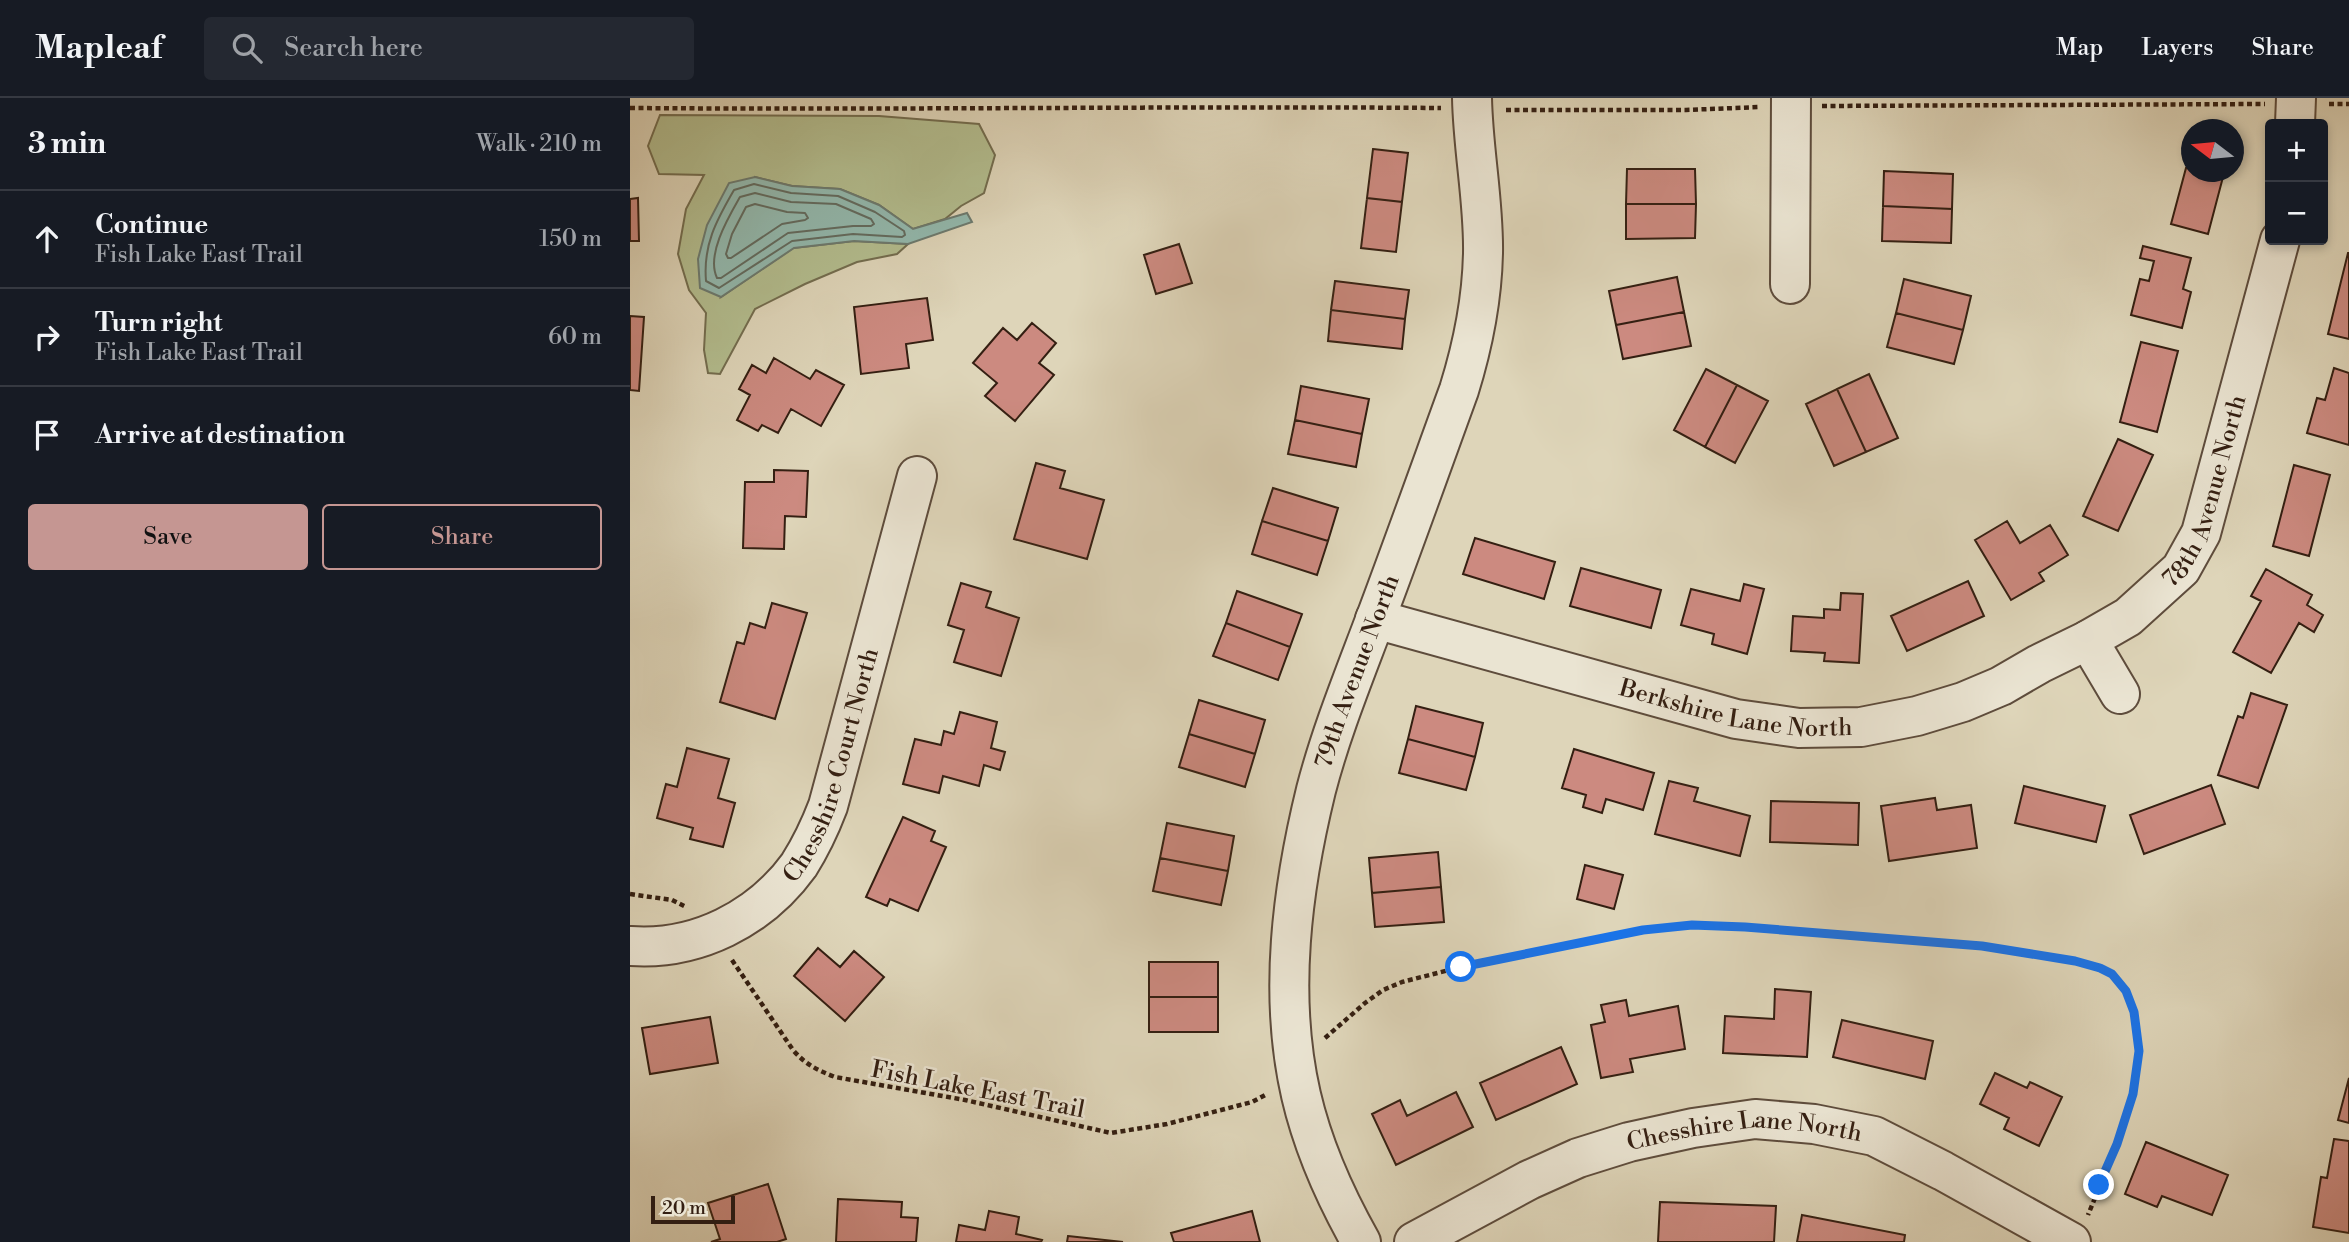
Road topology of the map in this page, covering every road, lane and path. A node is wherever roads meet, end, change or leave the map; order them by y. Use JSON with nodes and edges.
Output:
{"nodes":[{"id":1,"x":1472,"y":103,"type":"edge"},
{"id":2,"x":1791,"y":103,"type":"edge"},
{"id":3,"x":2349,"y":104,"type":"edge"},
{"id":4,"x":2298,"y":107,"type":"edge"},
{"id":5,"x":630,"y":108,"type":"edge"},
{"id":6,"x":2279,"y":245,"type":"edge"},
{"id":7,"x":1790,"y":284,"type":"dead end"},
{"id":8,"x":917,"y":476,"type":"dead end"},
{"id":9,"x":1375,"y":619,"type":"junction"},
{"id":10,"x":2088,"y":640,"type":"junction"},
{"id":11,"x":2120,"y":694,"type":"dead end"},
{"id":12,"x":630,"y":894,"type":"edge"},
{"id":13,"x":694,"y":912,"type":"dead end"},
{"id":14,"x":630,"y":946,"type":"edge"},
{"id":15,"x":730,"y":957,"type":"dead end"},
{"id":16,"x":1322,"y":1041,"type":"dead end"},
{"id":17,"x":1274,"y":1089,"type":"dead end"},
{"id":18,"x":2079,"y":1229,"type":"edge"},
{"id":19,"x":1361,"y":1242,"type":"edge"},
{"id":20,"x":1414,"y":1242,"type":"edge"}],
"edges":[{"from":1,"to":2,"type":"path"},
{"from":1,"to":5,"type":"path"},
{"from":1,"to":9,"type":"street","name":"79th Avenue North"},
{"from":2,"to":4,"type":"path"},
{"from":2,"to":7,"type":"street"},
{"from":3,"to":4,"type":"path"},
{"from":6,"to":10,"type":"street","name":"78th Avenue North"},
{"from":8,"to":14,"type":"street","name":"Chesshire Court North"},
{"from":9,"to":10,"type":"street","name":"Berkshire Lane North"},
{"from":9,"to":19,"type":"street","name":"79th Avenue North"},
{"from":10,"to":11,"type":"street"},
{"from":12,"to":13,"type":"path"},
{"from":15,"to":17,"type":"path","name":"Fish Lake East Trail"},
{"from":16,"to":18,"type":"path"},
{"from":18,"to":20,"type":"street","name":"Chesshire Lane North"}]}
